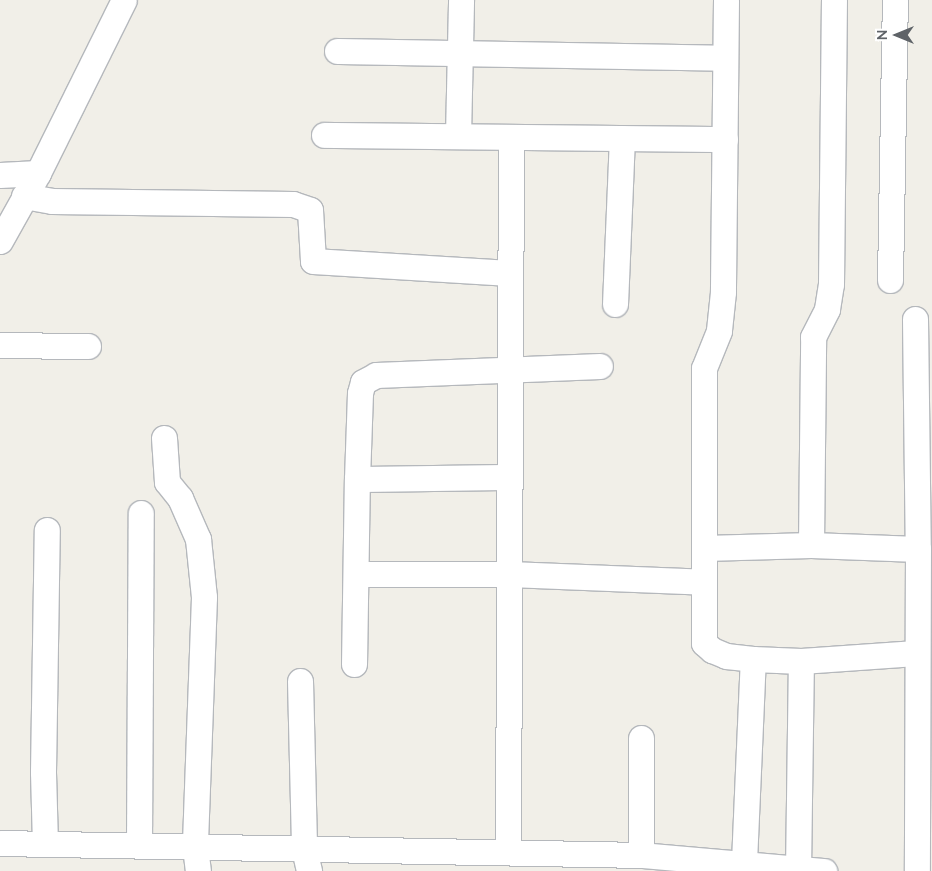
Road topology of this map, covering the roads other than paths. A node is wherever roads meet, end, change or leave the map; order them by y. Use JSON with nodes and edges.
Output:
{"nodes":[{"id":1,"x":124,"y":0,"type":"edge"},
{"id":2,"x":461,"y":0,"type":"edge"},
{"id":3,"x":726,"y":0,"type":"edge"},
{"id":4,"x":834,"y":0,"type":"edge"},
{"id":5,"x":895,"y":0,"type":"edge"},
{"id":6,"x":337,"y":51,"type":"dead end"},
{"id":7,"x":459,"y":54,"type":"junction"},
{"id":8,"x":725,"y":58,"type":"junction"},
{"id":9,"x":324,"y":135,"type":"dead end"},
{"id":10,"x":458,"y":135,"type":"junction"},
{"id":11,"x":511,"y":137,"type":"junction"},
{"id":12,"x":622,"y":138,"type":"junction"},
{"id":13,"x":725,"y":139,"type":"junction"},
{"id":14,"x":38,"y":173,"type":"junction"},
{"id":15,"x":0,"y":175,"type":"edge"},
{"id":16,"x":24,"y":196,"type":"junction"},
{"id":17,"x":0,"y":241,"type":"edge"},
{"id":18,"x":510,"y":273,"type":"junction"},
{"id":19,"x":890,"y":280,"type":"dead end"},
{"id":20,"x":615,"y":304,"type":"dead end"},
{"id":21,"x":915,"y":319,"type":"dead end"},
{"id":22,"x":0,"y":345,"type":"edge"},
{"id":23,"x":88,"y":346,"type":"dead end"},
{"id":24,"x":600,"y":366,"type":"dead end"},
{"id":25,"x":510,"y":368,"type":"junction"},
{"id":26,"x":164,"y":438,"type":"dead end"},
{"id":27,"x":509,"y":477,"type":"junction"},
{"id":28,"x":357,"y":479,"type":"junction"},
{"id":29,"x":142,"y":513,"type":"dead end"},
{"id":30,"x":47,"y":530,"type":"dead end"},
{"id":31,"x":811,"y":545,"type":"junction"},
{"id":32,"x":704,"y":548,"type":"junction"},
{"id":33,"x":918,"y":549,"type":"junction"},
{"id":34,"x":356,"y":574,"type":"junction"},
{"id":35,"x":509,"y":574,"type":"junction"},
{"id":36,"x":704,"y":582,"type":"junction"},
{"id":37,"x":916,"y":654,"type":"junction"},
{"id":38,"x":752,"y":659,"type":"junction"},
{"id":39,"x":801,"y":661,"type":"junction"},
{"id":40,"x":354,"y":664,"type":"dead end"},
{"id":41,"x":300,"y":681,"type":"dead end"},
{"id":42,"x":924,"y":681,"type":"edge"},
{"id":43,"x":642,"y":738,"type":"dead end"},
{"id":44,"x":0,"y":843,"type":"edge"},
{"id":45,"x":45,"y":844,"type":"junction"},
{"id":46,"x":140,"y":846,"type":"junction"},
{"id":47,"x":196,"y":846,"type":"junction"},
{"id":48,"x":508,"y":852,"type":"junction"},
{"id":49,"x":642,"y":855,"type":"junction"},
{"id":50,"x":307,"y":860,"type":"edge"},
{"id":51,"x":576,"y":862,"type":"edge"},
{"id":52,"x":744,"y":862,"type":"junction"},
{"id":53,"x":798,"y":870,"type":"edge"},
{"id":54,"x":198,"y":871,"type":"edge"},
{"id":55,"x":824,"y":871,"type":"edge"},
{"id":56,"x":917,"y":871,"type":"edge"}],
"edges":[{"from":1,"to":14,"type":"street"},
{"from":2,"to":7,"type":"street"},
{"from":3,"to":8,"type":"street"},
{"from":4,"to":31,"type":"street"},
{"from":5,"to":19,"type":"street"},
{"from":6,"to":7,"type":"street"},
{"from":7,"to":8,"type":"street"},
{"from":7,"to":10,"type":"street"},
{"from":8,"to":13,"type":"street"},
{"from":9,"to":10,"type":"street"},
{"from":10,"to":11,"type":"street"},
{"from":11,"to":12,"type":"street"},
{"from":11,"to":18,"type":"street"},
{"from":12,"to":13,"type":"street"},
{"from":12,"to":20,"type":"street"},
{"from":13,"to":32,"type":"street"},
{"from":14,"to":15,"type":"street"},
{"from":14,"to":16,"type":"street"},
{"from":16,"to":17,"type":"street"},
{"from":16,"to":18,"type":"street"},
{"from":18,"to":25,"type":"street"},
{"from":21,"to":33,"type":"street"},
{"from":22,"to":23,"type":"street"},
{"from":24,"to":25,"type":"street"},
{"from":25,"to":27,"type":"street"},
{"from":25,"to":28,"type":"street"},
{"from":26,"to":47,"type":"street"},
{"from":27,"to":28,"type":"street"},
{"from":27,"to":35,"type":"street"},
{"from":28,"to":34,"type":"street"},
{"from":29,"to":46,"type":"street"},
{"from":30,"to":45,"type":"street"},
{"from":31,"to":32,"type":"street"},
{"from":31,"to":33,"type":"street"},
{"from":32,"to":36,"type":"street"},
{"from":33,"to":37,"type":"street"},
{"from":34,"to":35,"type":"street"},
{"from":34,"to":40,"type":"street"},
{"from":35,"to":36,"type":"street"},
{"from":35,"to":48,"type":"street"},
{"from":36,"to":38,"type":"street"},
{"from":37,"to":39,"type":"street"},
{"from":37,"to":42,"type":"street"},
{"from":38,"to":39,"type":"street"},
{"from":38,"to":52,"type":"street"},
{"from":39,"to":53,"type":"street"},
{"from":41,"to":50,"type":"street"},
{"from":42,"to":56,"type":"street"},
{"from":43,"to":49,"type":"street"},
{"from":44,"to":45,"type":"street"},
{"from":45,"to":46,"type":"street"},
{"from":46,"to":47,"type":"street"},
{"from":47,"to":50,"type":"street"},
{"from":47,"to":54,"type":"street"},
{"from":48,"to":50,"type":"street"},
{"from":48,"to":51,"type":"street"},
{"from":49,"to":51,"type":"street"},
{"from":49,"to":52,"type":"street"},
{"from":52,"to":53,"type":"street"},
{"from":53,"to":55,"type":"street"}]}
